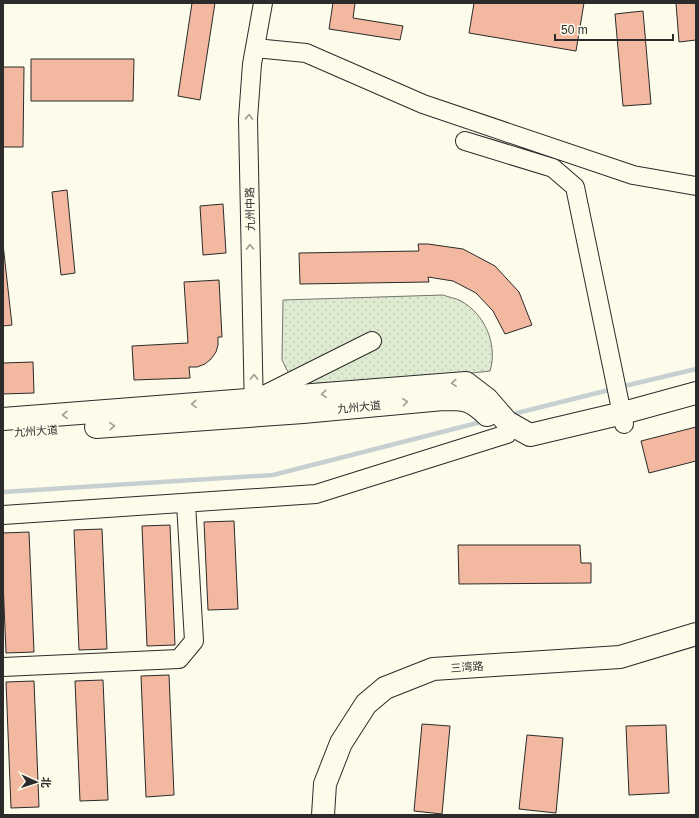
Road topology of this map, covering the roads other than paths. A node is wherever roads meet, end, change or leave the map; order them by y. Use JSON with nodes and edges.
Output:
{"nodes":[{"id":1,"x":263,"y":3,"type":"edge"},
{"id":2,"x":255,"y":48,"type":"junction"},
{"id":3,"x":465,"y":141,"type":"dead end"},
{"id":4,"x":696,"y":186,"type":"edge"},
{"id":5,"x":372,"y":341,"type":"dead end"},
{"id":6,"x":696,"y":393,"type":"edge"},
{"id":7,"x":696,"y":406,"type":"edge"},
{"id":8,"x":254,"y":408,"type":"junction"},
{"id":9,"x":622,"y":413,"type":"junction"},
{"id":10,"x":3,"y":419,"type":"edge"},
{"id":11,"x":505,"y":428,"type":"junction"},
{"id":12,"x":3,"y":433,"type":"edge"},
{"id":13,"x":186,"y":503,"type":"junction"},
{"id":14,"x":3,"y":515,"type":"edge"},
{"id":15,"x":696,"y":634,"type":"edge"},
{"id":16,"x":3,"y":667,"type":"edge"},
{"id":17,"x":323,"y":815,"type":"edge"}],
"edges":[{"from":1,"to":2,"type":"street","name":"九州中路"},
{"from":2,"to":4,"type":"street"},
{"from":8,"to":2,"type":"street","name":"九州中路","one_way":true},
{"from":3,"to":9,"type":"street"},
{"from":5,"to":8,"type":"street"},
{"from":6,"to":9,"type":"main road"},
{"from":7,"to":9,"type":"main road","name":"九州大道"},
{"from":8,"to":10,"type":"main road","one_way":true},
{"from":8,"to":11,"type":"main road","name":"九州大道"},
{"from":12,"to":8,"type":"main road","name":"九州大道","one_way":true},
{"from":9,"to":11,"type":"main road","name":"九州大道"},
{"from":11,"to":13,"type":"street"},
{"from":13,"to":14,"type":"street"},
{"from":13,"to":16,"type":"street"},
{"from":15,"to":17,"type":"main road","name":"三湾路"}]}
